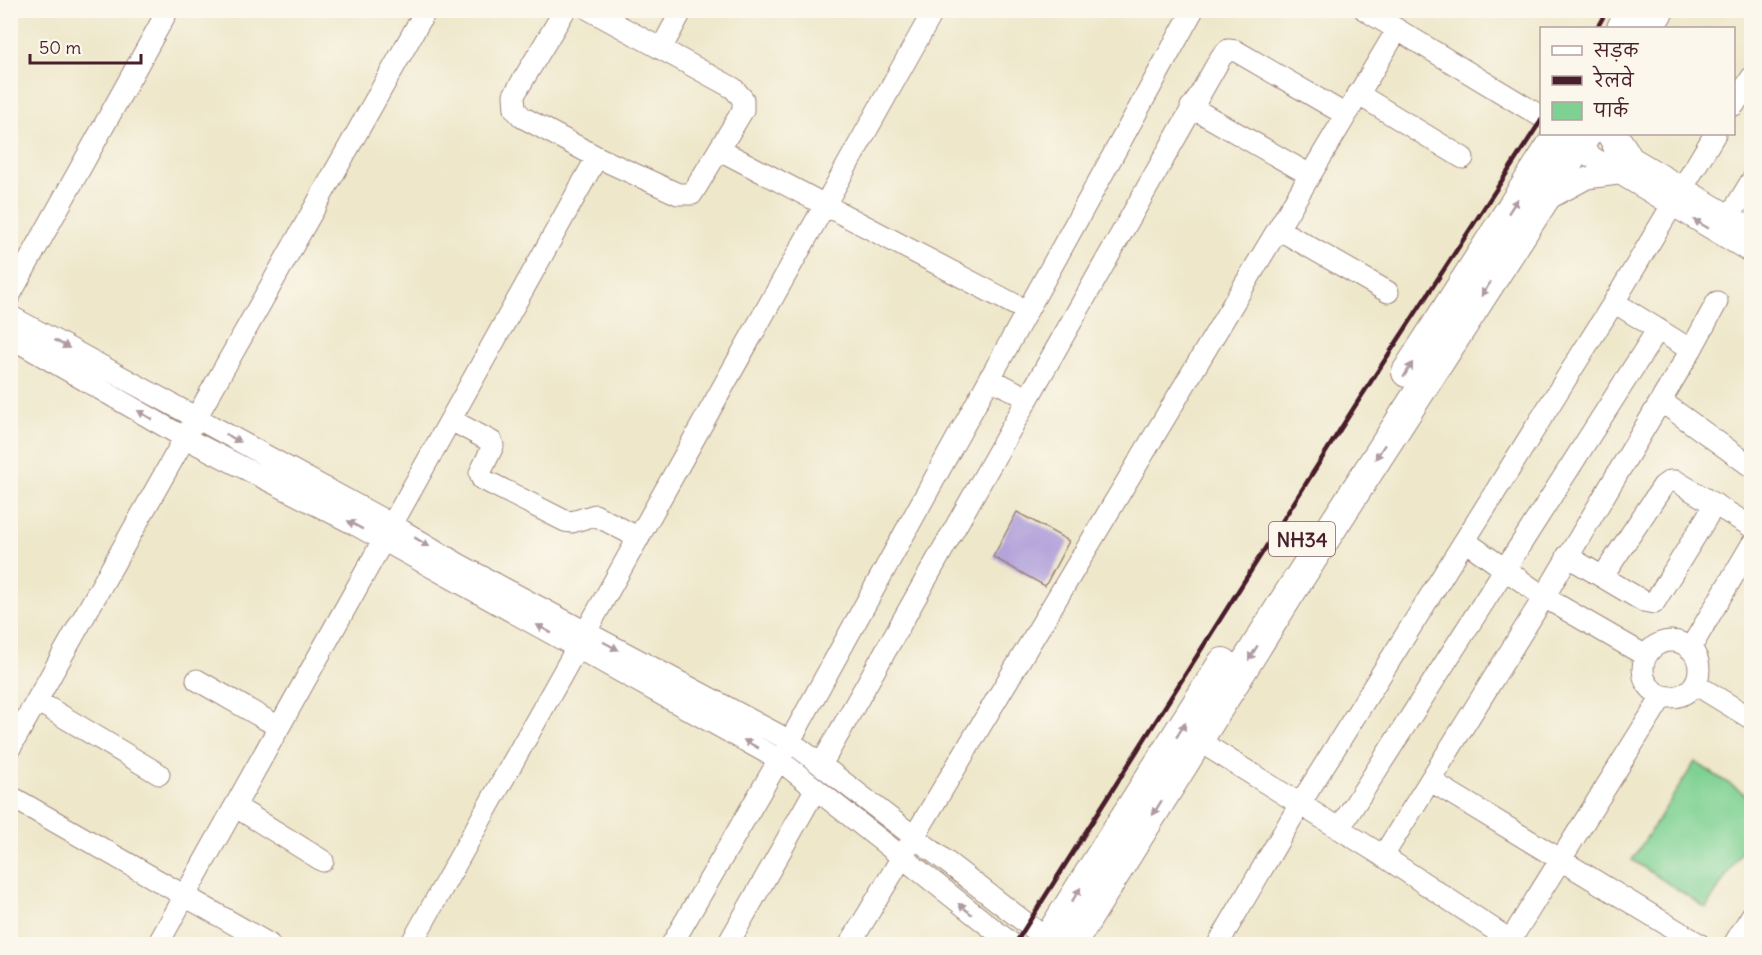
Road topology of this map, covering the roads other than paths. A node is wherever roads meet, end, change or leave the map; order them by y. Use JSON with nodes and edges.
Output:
{"nodes":[{"id":1,"x":168,"y":10,"type":"edge"},
{"id":2,"x":426,"y":10,"type":"edge"},
{"id":3,"x":565,"y":10,"type":"edge"},
{"id":4,"x":590,"y":10,"type":"edge"},
{"id":5,"x":682,"y":10,"type":"edge"},
{"id":6,"x":934,"y":10,"type":"edge"},
{"id":7,"x":1193,"y":10,"type":"edge"},
{"id":8,"x":1365,"y":10,"type":"edge"},
{"id":9,"x":1633,"y":10,"type":"edge"},
{"id":10,"x":1659,"y":10,"type":"edge"},
{"id":11,"x":1623,"y":27,"type":"edge"},
{"id":12,"x":1649,"y":27,"type":"edge"},
{"id":13,"x":1397,"y":30,"type":"junction"},
{"id":14,"x":661,"y":49,"type":"junction"},
{"id":15,"x":1752,"y":77,"type":"edge"},
{"id":16,"x":1358,"y":94,"type":"junction"},
{"id":17,"x":1735,"y":103,"type":"edge"},
{"id":18,"x":1191,"y":107,"type":"junction"},
{"id":19,"x":1346,"y":115,"type":"junction"},
{"id":20,"x":1540,"y":117,"type":"edge"},
{"id":21,"x":1566,"y":135,"type":"edge"},
{"id":22,"x":1567,"y":135,"type":"edge"},
{"id":23,"x":1570,"y":135,"type":"edge"},
{"id":24,"x":1714,"y":135,"type":"edge"},
{"id":25,"x":720,"y":150,"type":"junction"},
{"id":26,"x":1618,"y":154,"type":"edge"},
{"id":27,"x":597,"y":157,"type":"junction"},
{"id":28,"x":1463,"y":158,"type":"dead end"},
{"id":29,"x":1310,"y":175,"type":"junction"},
{"id":30,"x":1752,"y":180,"type":"edge"},
{"id":31,"x":1681,"y":187,"type":"junction"},
{"id":32,"x":1541,"y":204,"type":"junction"},
{"id":33,"x":824,"y":205,"type":"junction"},
{"id":34,"x":1670,"y":206,"type":"junction"},
{"id":35,"x":1730,"y":216,"type":"junction"},
{"id":36,"x":1278,"y":229,"type":"junction"},
{"id":37,"x":1752,"y":229,"type":"edge"},
{"id":38,"x":1752,"y":253,"type":"edge"},
{"id":39,"x":1388,"y":292,"type":"dead end"},
{"id":40,"x":10,"y":295,"type":"edge"},
{"id":41,"x":1614,"y":302,"type":"junction"},
{"id":42,"x":1717,"y":303,"type":"dead end"},
{"id":43,"x":1027,"y":311,"type":"junction"},
{"id":44,"x":10,"y":316,"type":"edge"},
{"id":45,"x":1658,"y":328,"type":"junction"},
{"id":46,"x":10,"y":337,"type":"edge"},
{"id":47,"x":1691,"y":350,"type":"junction"},
{"id":48,"x":989,"y":378,"type":"junction"},
{"id":49,"x":1027,"y":398,"type":"junction"},
{"id":50,"x":1661,"y":401,"type":"junction"},
{"id":51,"x":195,"y":417,"type":"junction"},
{"id":52,"x":451,"y":420,"type":"junction"},
{"id":53,"x":185,"y":438,"type":"junction"},
{"id":54,"x":1752,"y":467,"type":"edge"},
{"id":55,"x":1715,"y":504,"type":"junction"},
{"id":56,"x":1752,"y":527,"type":"edge"},
{"id":57,"x":386,"y":532,"type":"junction"},
{"id":58,"x":639,"y":538,"type":"junction"},
{"id":59,"x":1465,"y":541,"type":"junction"},
{"id":60,"x":1752,"y":544,"type":"edge"},
{"id":61,"x":1302,"y":556,"type":"junction"},
{"id":62,"x":1567,"y":556,"type":"junction"},
{"id":63,"x":1505,"y":570,"type":"junction"},
{"id":64,"x":1603,"y":576,"type":"junction"},
{"id":65,"x":1544,"y":597,"type":"junction"},
{"id":66,"x":582,"y":640,"type":"junction"},
{"id":67,"x":1690,"y":649,"type":"junction"},
{"id":68,"x":1646,"y":656,"type":"junction"},
{"id":69,"x":197,"y":680,"type":"dead end"},
{"id":70,"x":1695,"y":684,"type":"junction"},
{"id":71,"x":1662,"y":697,"type":"junction"},
{"id":72,"x":37,"y":701,"type":"junction"},
{"id":73,"x":1752,"y":719,"type":"edge"},
{"id":74,"x":279,"y":727,"type":"junction"},
{"id":75,"x":790,"y":741,"type":"junction"},
{"id":76,"x":1199,"y":741,"type":"junction"},
{"id":77,"x":10,"y":748,"type":"edge"},
{"id":78,"x":778,"y":759,"type":"junction"},
{"id":79,"x":821,"y":765,"type":"junction"},
{"id":80,"x":159,"y":774,"type":"dead end"},
{"id":81,"x":1431,"y":781,"type":"junction"},
{"id":82,"x":815,"y":790,"type":"junction"},
{"id":83,"x":10,"y":796,"type":"edge"},
{"id":84,"x":1300,"y":804,"type":"junction"},
{"id":85,"x":236,"y":807,"type":"junction"},
{"id":86,"x":1339,"y":829,"type":"junction"},
{"id":87,"x":912,"y":838,"type":"junction"},
{"id":88,"x":1383,"y":856,"type":"junction"},
{"id":89,"x":901,"y":858,"type":"junction"},
{"id":90,"x":1561,"y":858,"type":"junction"},
{"id":91,"x":323,"y":861,"type":"dead end"},
{"id":92,"x":186,"y":895,"type":"junction"},
{"id":93,"x":1752,"y":915,"type":"edge"},
{"id":94,"x":1054,"y":943,"type":"edge"},
{"id":95,"x":1512,"y":943,"type":"edge"},
{"id":96,"x":158,"y":945,"type":"edge"},
{"id":97,"x":269,"y":945,"type":"edge"},
{"id":98,"x":411,"y":945,"type":"edge"},
{"id":99,"x":672,"y":945,"type":"edge"},
{"id":100,"x":728,"y":945,"type":"edge"},
{"id":101,"x":850,"y":945,"type":"edge"},
{"id":102,"x":1012,"y":945,"type":"edge"},
{"id":103,"x":1218,"y":945,"type":"edge"},
{"id":104,"x":1700,"y":945,"type":"edge"},
{"id":105,"x":1734,"y":945,"type":"edge"}],
"edges":[{"from":1,"to":40,"type":"street"},
{"from":2,"to":51,"type":"street"},
{"from":3,"to":27,"type":"street"},
{"from":4,"to":14,"type":"street"},
{"from":5,"to":14,"type":"street"},
{"from":6,"to":33,"type":"street"},
{"from":7,"to":43,"type":"street"},
{"from":8,"to":13,"type":"street"},
{"from":9,"to":11,"type":"highway"},
{"from":10,"to":12,"type":"highway"},
{"from":13,"to":16,"type":"street"},
{"from":13,"to":20,"type":"street"},
{"from":14,"to":25,"type":"street"},
{"from":15,"to":17,"type":"street"},
{"from":16,"to":19,"type":"street"},
{"from":16,"to":28,"type":"street"},
{"from":18,"to":19,"type":"street"},
{"from":18,"to":29,"type":"street"},
{"from":18,"to":49,"type":"street"},
{"from":19,"to":29,"type":"street"},
{"from":61,"to":21,"type":"highway","number":"NH34","one_way":true},
{"from":22,"to":32,"type":"highway","number":"NH34"},
{"from":23,"to":26,"type":"street"},
{"from":24,"to":31,"type":"street"},
{"from":25,"to":27,"type":"street"},
{"from":25,"to":33,"type":"street"},
{"from":26,"to":31,"type":"street"},
{"from":26,"to":32,"type":"street"},
{"from":26,"to":34,"type":"street"},
{"from":27,"to":52,"type":"street"},
{"from":29,"to":36,"type":"street"},
{"from":30,"to":35,"type":"street"},
{"from":31,"to":34,"type":"street"},
{"from":31,"to":35,"type":"street"},
{"from":32,"to":61,"type":"highway","number":"NH34","one_way":true},
{"from":33,"to":43,"type":"street"},
{"from":33,"to":58,"type":"street"},
{"from":38,"to":34,"type":"street","one_way":true},
{"from":34,"to":41,"type":"street"},
{"from":35,"to":37,"type":"street"},
{"from":36,"to":39,"type":"street"},
{"from":36,"to":87,"type":"street"},
{"from":41,"to":45,"type":"street"},
{"from":41,"to":59,"type":"street"},
{"from":42,"to":47,"type":"street"},
{"from":43,"to":48,"type":"street"},
{"from":44,"to":51,"type":"street","one_way":true},
{"from":45,"to":47,"type":"street"},
{"from":45,"to":63,"type":"street"},
{"from":53,"to":46,"type":"street","one_way":true},
{"from":47,"to":50,"type":"street"},
{"from":48,"to":49,"type":"street"},
{"from":48,"to":75,"type":"street"},
{"from":49,"to":79,"type":"street"},
{"from":50,"to":54,"type":"street"},
{"from":50,"to":62,"type":"street"},
{"from":51,"to":53,"type":"street"},
{"from":51,"to":57,"type":"street","one_way":true},
{"from":52,"to":57,"type":"street"},
{"from":52,"to":58,"type":"street"},
{"from":57,"to":53,"type":"street","one_way":true},
{"from":53,"to":72,"type":"street"},
{"from":55,"to":56,"type":"street"},
{"from":55,"to":64,"type":"street"},
{"from":55,"to":64,"type":"street"},
{"from":57,"to":66,"type":"street"},
{"from":57,"to":74,"type":"street"},
{"from":58,"to":66,"type":"street"},
{"from":59,"to":63,"type":"street"},
{"from":59,"to":84,"type":"street"},
{"from":60,"to":67,"type":"street"},
{"from":61,"to":76,"type":"highway","number":"NH34","one_way":true},
{"from":94,"to":61,"type":"highway","number":"NH34","one_way":true},
{"from":62,"to":64,"type":"street"},
{"from":62,"to":65,"type":"street"},
{"from":63,"to":65,"type":"street"},
{"from":63,"to":86,"type":"street"},
{"from":65,"to":68,"type":"street"},
{"from":65,"to":81,"type":"street"},
{"from":66,"to":75,"type":"street","one_way":true},
{"from":78,"to":66,"type":"street","one_way":true},
{"from":66,"to":98,"type":"street"},
{"from":67,"to":68,"type":"street"},
{"from":67,"to":70,"type":"street"},
{"from":68,"to":71,"type":"street"},
{"from":69,"to":74,"type":"street"},
{"from":70,"to":71,"type":"street"},
{"from":70,"to":73,"type":"street"},
{"from":71,"to":90,"type":"street"},
{"from":72,"to":77,"type":"street"},
{"from":72,"to":80,"type":"street"},
{"from":74,"to":85,"type":"street"},
{"from":75,"to":78,"type":"street"},
{"from":75,"to":79,"type":"street"},
{"from":76,"to":84,"type":"street"},
{"from":76,"to":94,"type":"highway","number":"NH34","one_way":true},
{"from":78,"to":82,"type":"street"},
{"from":78,"to":99,"type":"street"},
{"from":79,"to":87,"type":"street"},
{"from":81,"to":88,"type":"street"},
{"from":81,"to":90,"type":"street"},
{"from":82,"to":89,"type":"street"},
{"from":82,"to":100,"type":"street"},
{"from":83,"to":92,"type":"street"},
{"from":84,"to":86,"type":"street"},
{"from":84,"to":103,"type":"street"},
{"from":85,"to":91,"type":"street"},
{"from":85,"to":92,"type":"street"},
{"from":86,"to":88,"type":"street"},
{"from":87,"to":89,"type":"street"},
{"from":87,"to":94,"type":"street"},
{"from":88,"to":95,"type":"street"},
{"from":89,"to":101,"type":"street"},
{"from":102,"to":89,"type":"street","one_way":true},
{"from":90,"to":95,"type":"street"},
{"from":90,"to":104,"type":"street"},
{"from":92,"to":96,"type":"street"},
{"from":92,"to":97,"type":"street"},
{"from":93,"to":105,"type":"street"}]}
